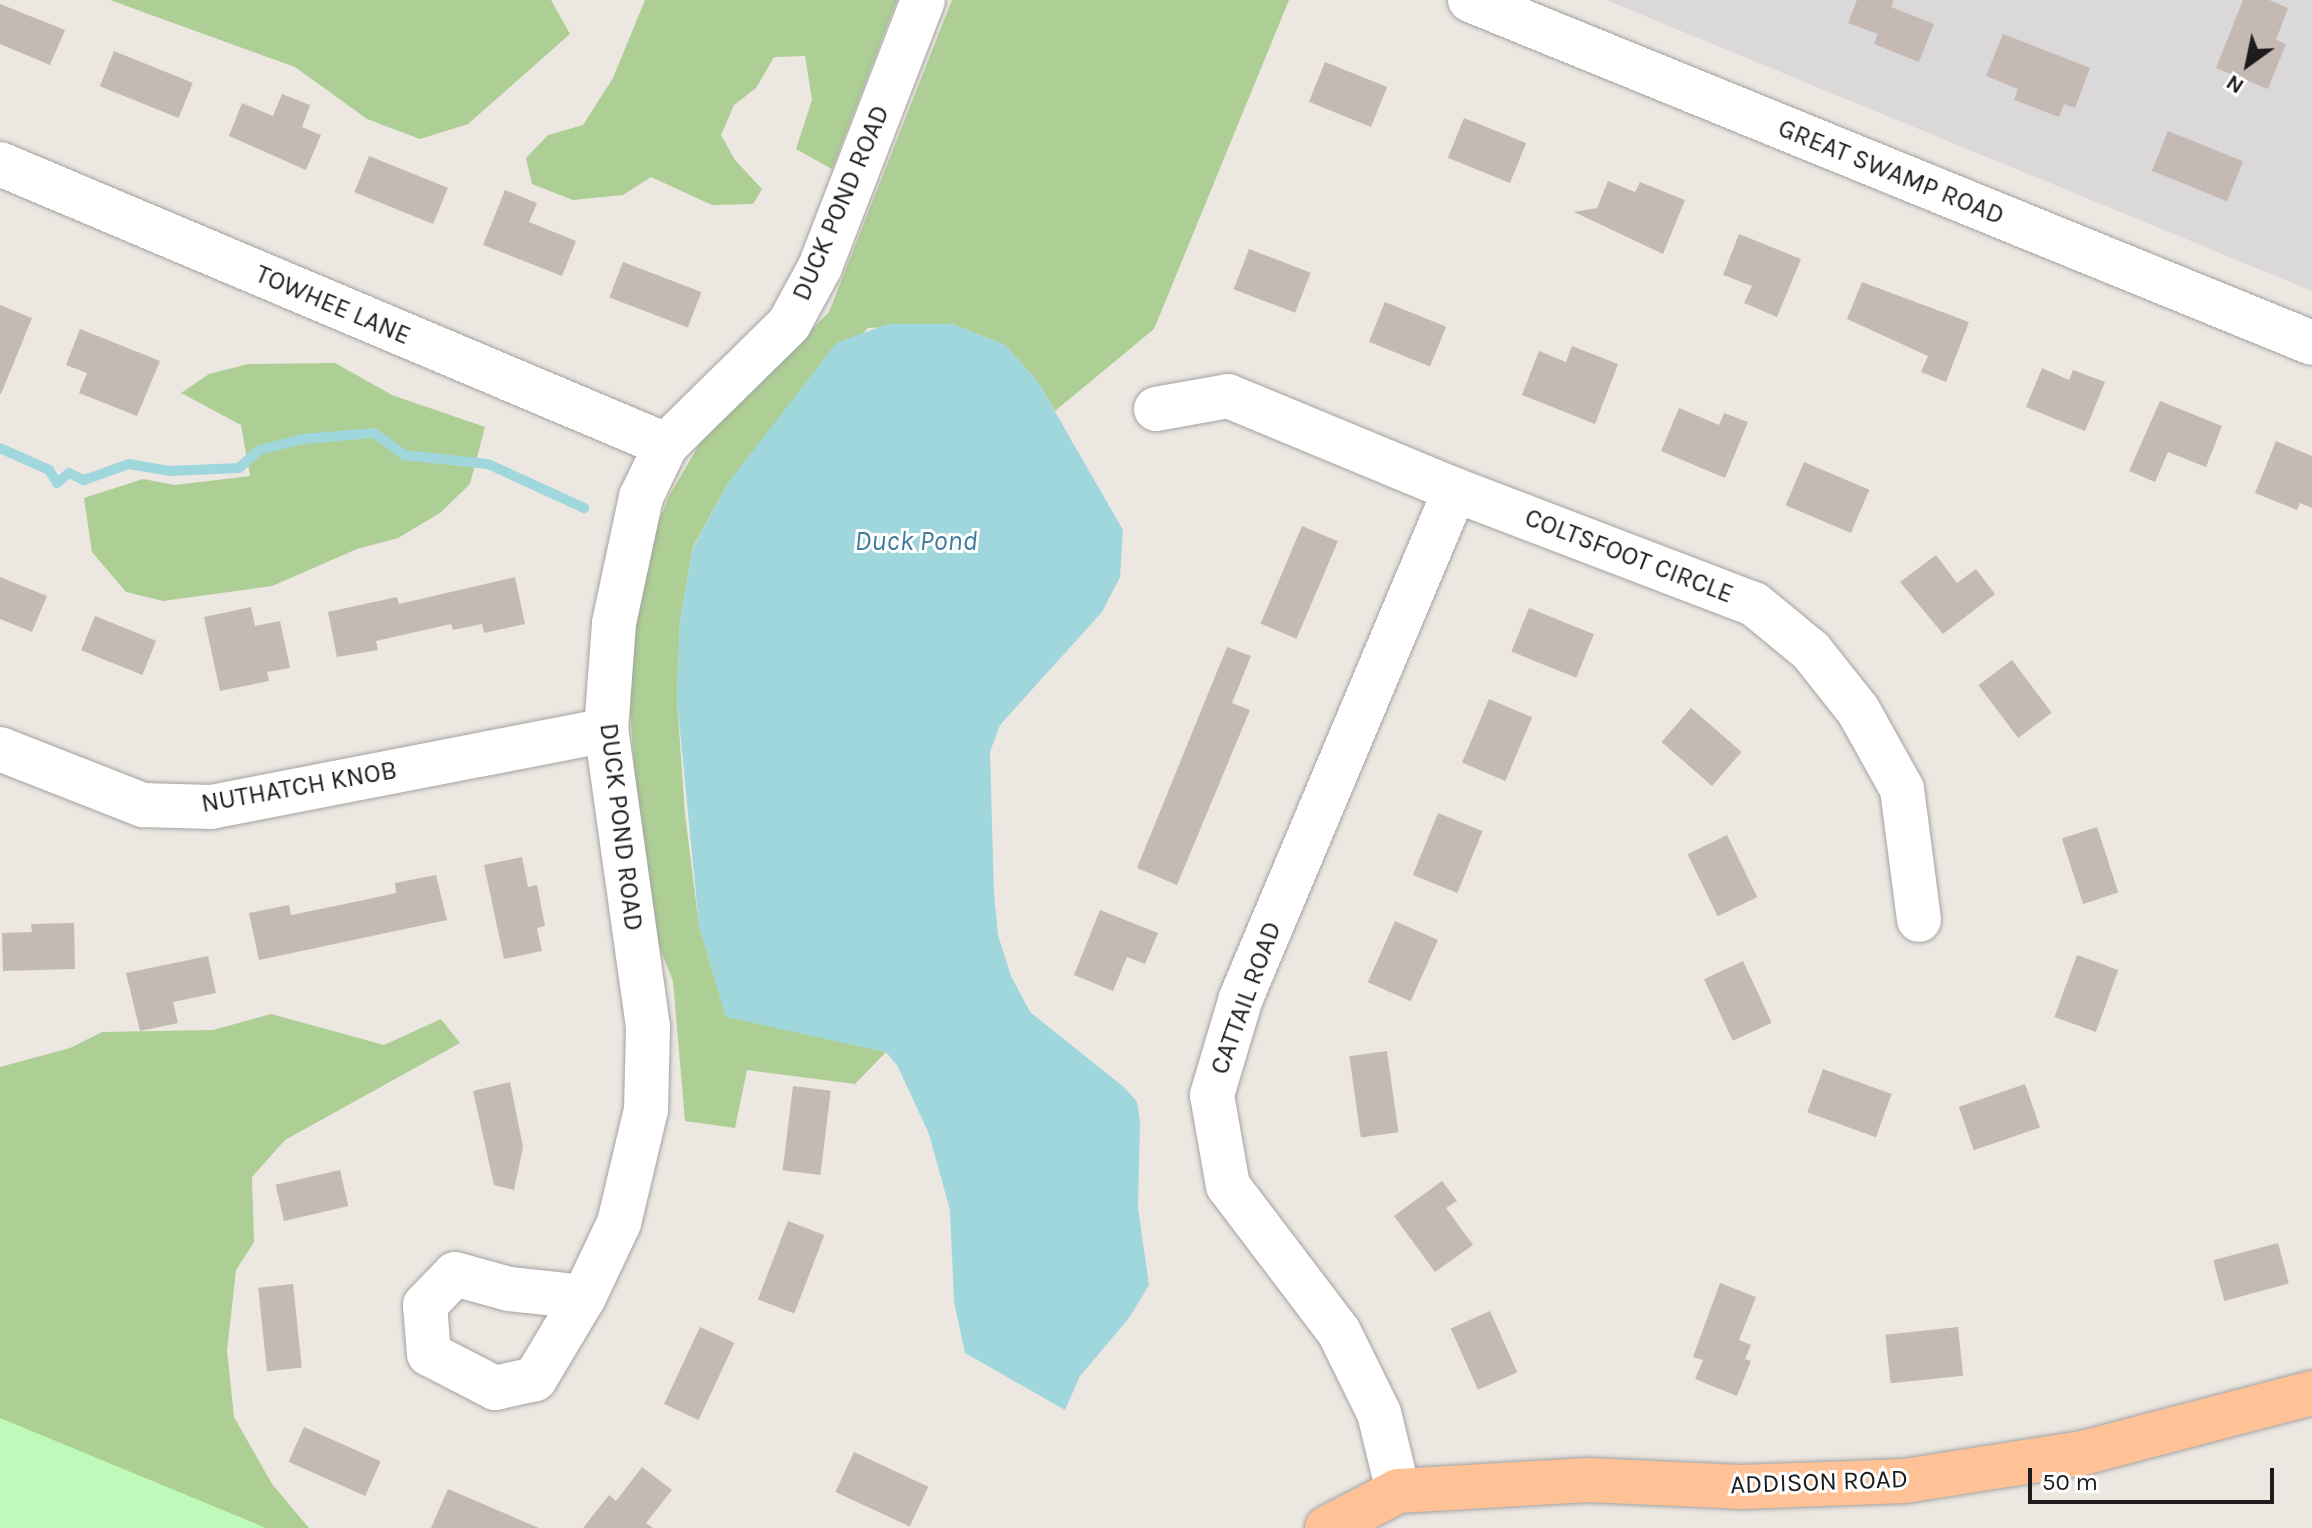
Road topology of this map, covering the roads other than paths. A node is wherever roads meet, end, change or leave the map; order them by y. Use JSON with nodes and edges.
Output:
{"nodes":[{"id":1,"x":923,"y":0,"type":"edge"},
{"id":2,"x":1470,"y":0,"type":"edge"},
{"id":3,"x":0,"y":164,"type":"edge"},
{"id":4,"x":2308,"y":329,"type":"edge"},
{"id":5,"x":1156,"y":409,"type":"dead end"},
{"id":6,"x":666,"y":445,"type":"junction"},
{"id":7,"x":1455,"y":490,"type":"junction"},
{"id":8,"x":606,"y":730,"type":"junction"},
{"id":9,"x":0,"y":749,"type":"edge"},
{"id":10,"x":1919,"y":920,"type":"dead end"},
{"id":11,"x":584,"y":1297,"type":"dead end"},
{"id":12,"x":2312,"y":1393,"type":"edge"},
{"id":13,"x":1398,"y":1491,"type":"junction"},
{"id":14,"x":1327,"y":1528,"type":"edge"}],
"edges":[{"from":1,"to":6,"type":"street","name":"DUCK POND ROAD"},
{"from":2,"to":4,"type":"street","name":"GREAT SWAMP ROAD"},
{"from":3,"to":6,"type":"street","name":"TOWHEE LANE"},
{"from":5,"to":7,"type":"street","name":"COLTSFOOT CIRCLE"},
{"from":6,"to":8,"type":"street","name":"DUCK POND ROAD"},
{"from":7,"to":10,"type":"street","name":"COLTSFOOT CIRCLE"},
{"from":7,"to":13,"type":"street","name":"CATTAIL ROAD"},
{"from":8,"to":9,"type":"street","name":"NUTHATCH KNOB"},
{"from":8,"to":11,"type":"street","name":"DUCK POND ROAD"},
{"from":12,"to":13,"type":"main road","name":"ADDISON ROAD"},
{"from":13,"to":14,"type":"main road","name":"ADDISON ROAD"}]}
